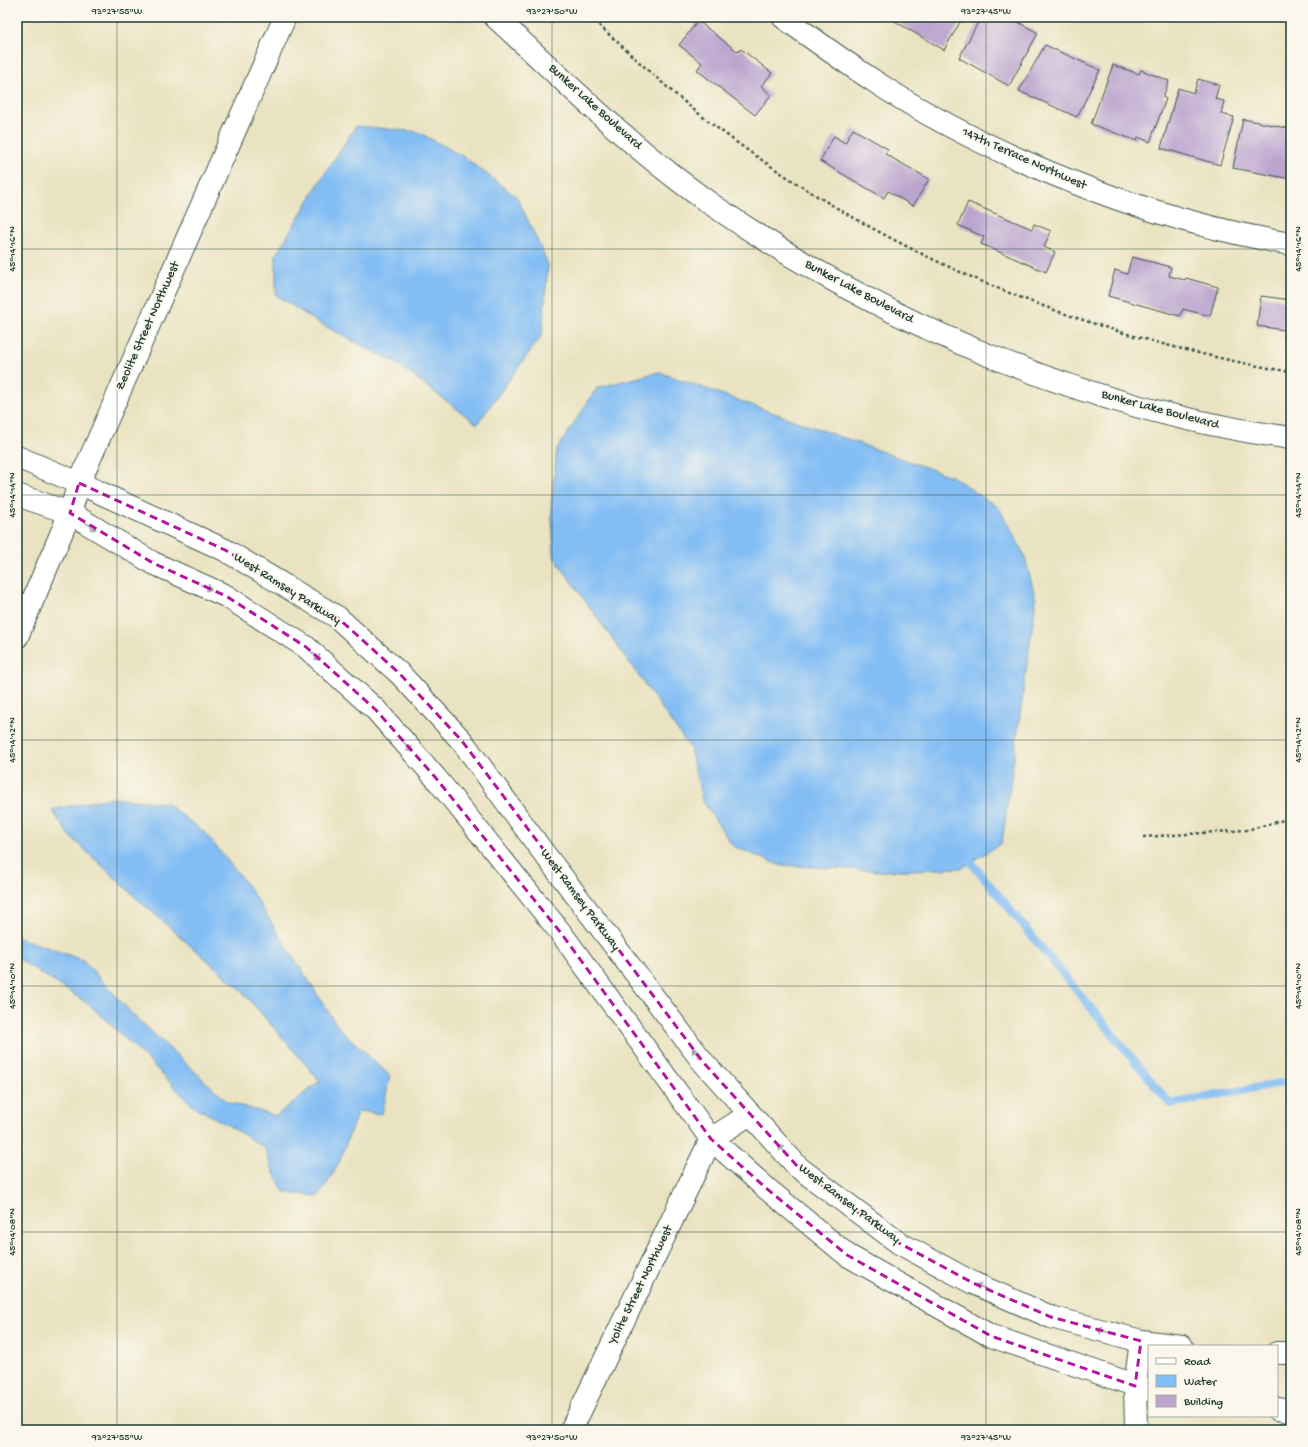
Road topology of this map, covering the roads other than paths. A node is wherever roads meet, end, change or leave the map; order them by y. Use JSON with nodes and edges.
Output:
{"nodes":[{"id":1,"x":284,"y":17,"type":"edge"},
{"id":2,"x":496,"y":17,"type":"edge"},
{"id":3,"x":783,"y":17,"type":"edge"},
{"id":4,"x":1291,"y":244,"type":"edge"},
{"id":5,"x":1291,"y":438,"type":"edge"},
{"id":6,"x":17,"y":456,"type":"edge"},
{"id":7,"x":79,"y":483,"type":"junction"},
{"id":8,"x":17,"y":495,"type":"edge"},
{"id":9,"x":70,"y":513,"type":"junction"},
{"id":10,"x":17,"y":638,"type":"edge"},
{"id":11,"x":750,"y":1114,"type":"junction"},
{"id":12,"x":711,"y":1139,"type":"junction"},
{"id":13,"x":1141,"y":1341,"type":"junction"},
{"id":14,"x":1174,"y":1345,"type":"edge"},
{"id":15,"x":1278,"y":1353,"type":"edge"},
{"id":16,"x":1291,"y":1353,"type":"edge"},
{"id":17,"x":1142,"y":1388,"type":"edge"},
{"id":18,"x":1278,"y":1409,"type":"edge"},
{"id":19,"x":1291,"y":1411,"type":"edge"},
{"id":20,"x":571,"y":1430,"type":"edge"},
{"id":21,"x":1136,"y":1430,"type":"edge"}],
"edges":[{"from":1,"to":7,"type":"street","name":"Zeolite Street Northwest"},
{"from":2,"to":5,"type":"street","name":"Bunker Lake Boulevard"},
{"from":3,"to":4,"type":"street","name":"147th Terrace Northwest"},
{"from":6,"to":7,"type":"street","name":"West Ramsey Parkway"},
{"from":7,"to":9,"type":"street","name":"Zeolite Street Northwest"},
{"from":11,"to":7,"type":"street","name":"West Ramsey Parkway","one_way":true},
{"from":8,"to":9,"type":"street"},
{"from":9,"to":10,"type":"street","name":"Zeolite Street Northwest"},
{"from":9,"to":12,"type":"street","one_way":true},
{"from":11,"to":12,"type":"street"},
{"from":13,"to":11,"type":"street","name":"West Ramsey Parkway","one_way":true},
{"from":12,"to":17,"type":"street"},
{"from":12,"to":20,"type":"street","name":"Yolite Street Northwest"},
{"from":13,"to":14,"type":"street","name":"West Ramsey Parkway"},
{"from":13,"to":17,"type":"street"},
{"from":15,"to":16,"type":"street"},
{"from":17,"to":21,"type":"street"},
{"from":18,"to":19,"type":"street"}]}
